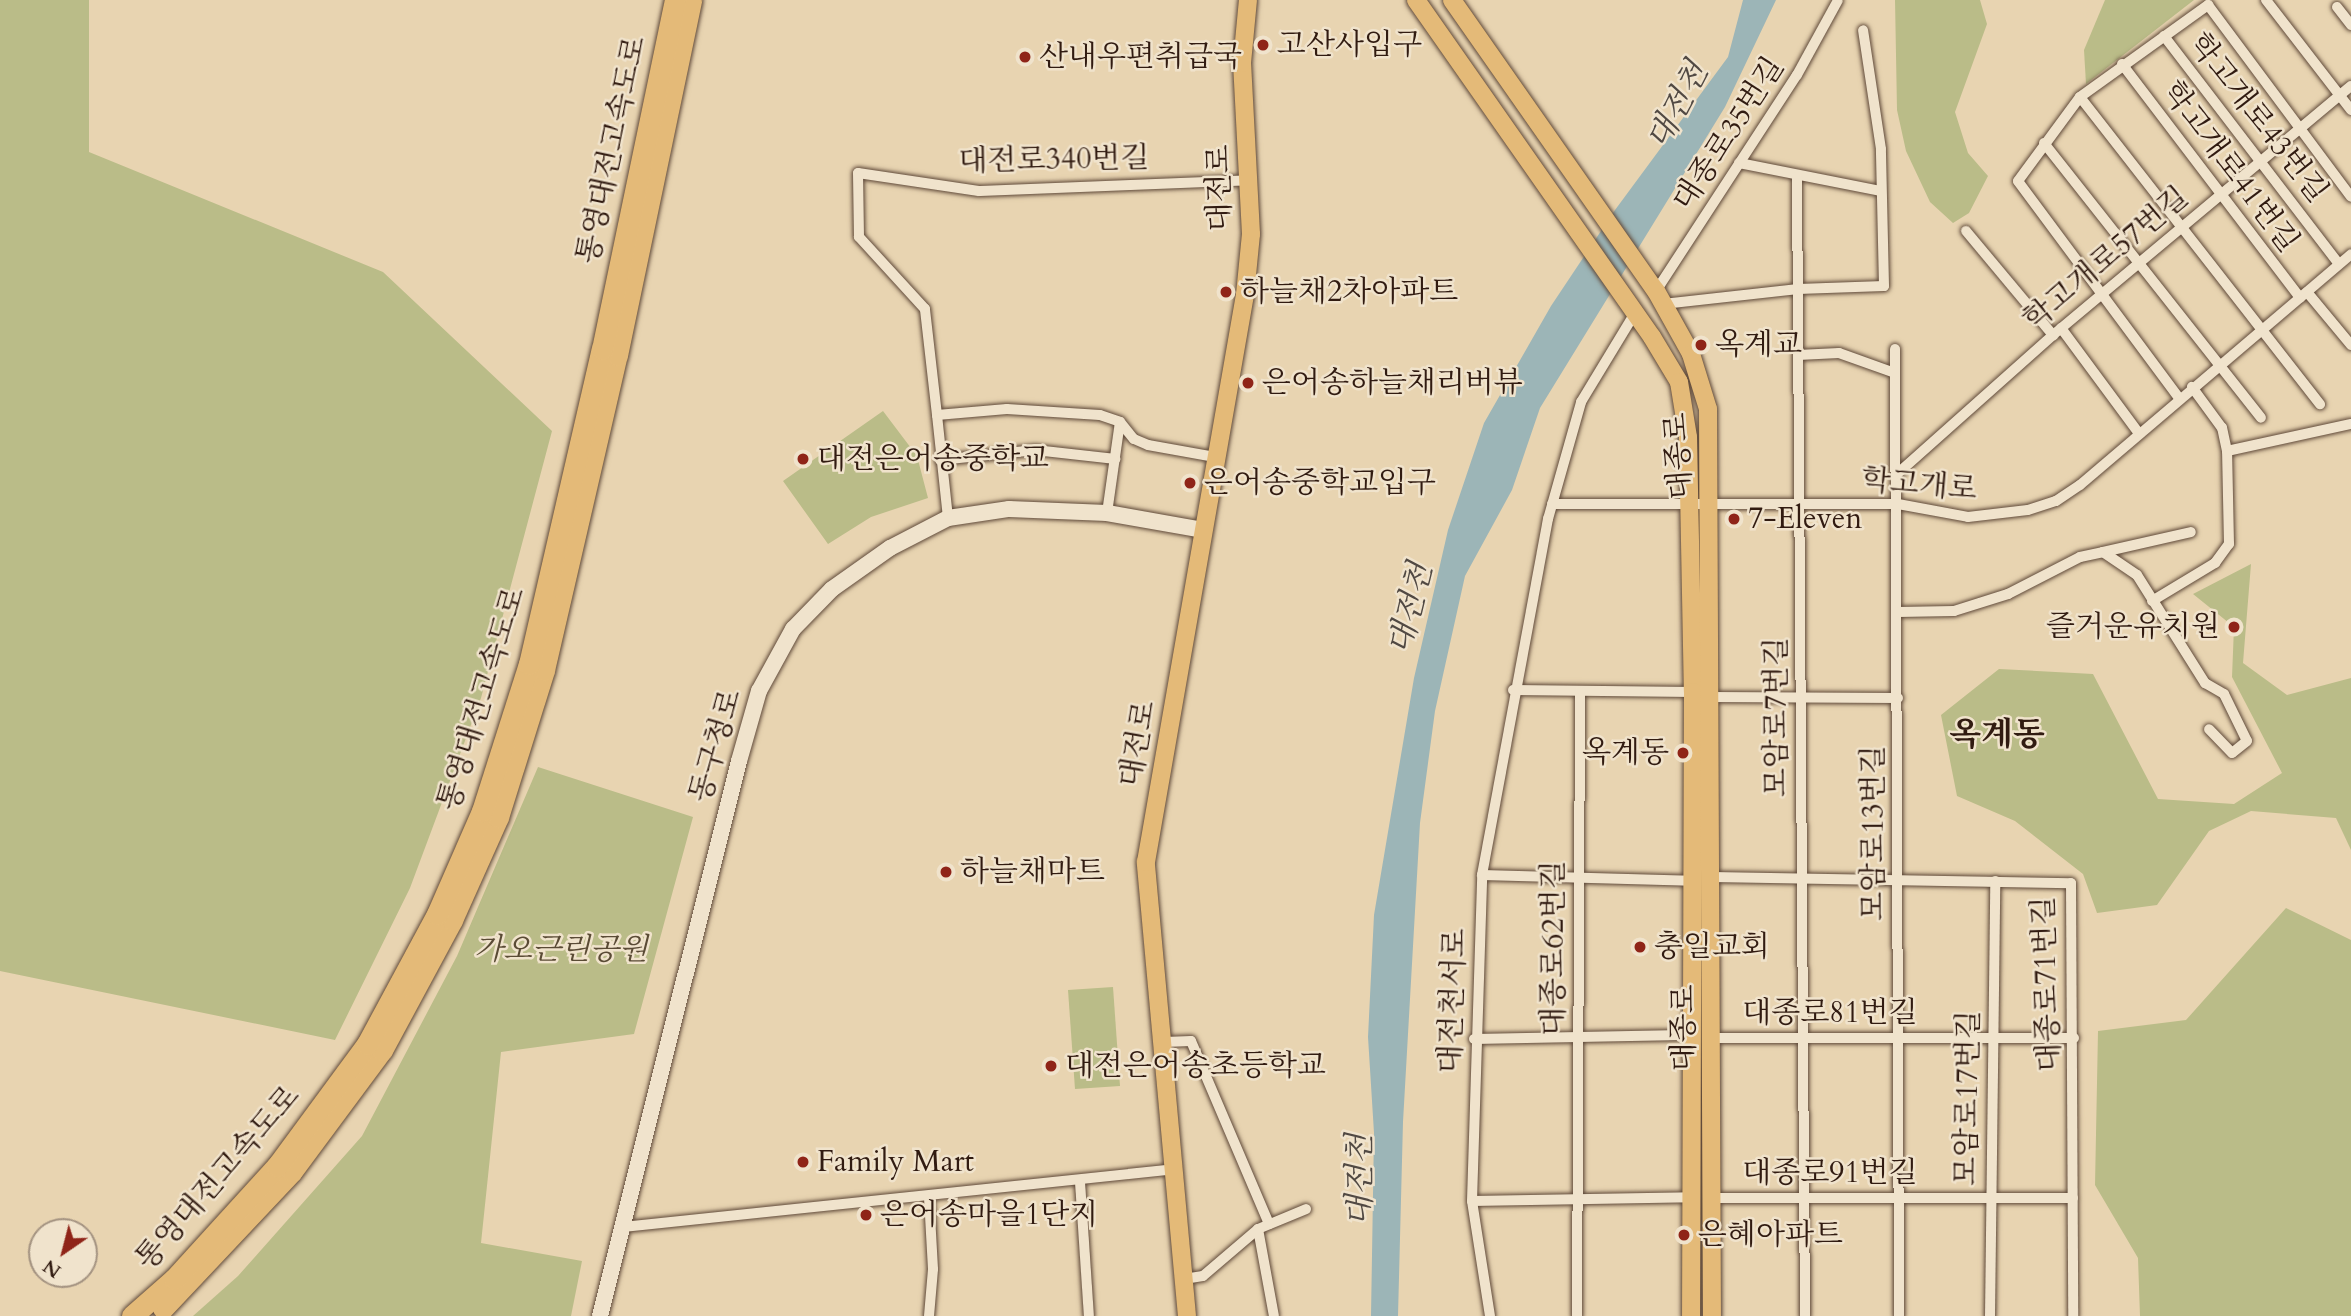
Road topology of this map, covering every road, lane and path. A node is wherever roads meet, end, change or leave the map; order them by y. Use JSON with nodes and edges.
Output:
{"nodes":[{"id":1,"x":675,"y":0,"type":"edge"},
{"id":2,"x":691,"y":0,"type":"edge"},
{"id":3,"x":1248,"y":0,"type":"edge"},
{"id":4,"x":1416,"y":0,"type":"edge"},
{"id":5,"x":1452,"y":0,"type":"edge"},
{"id":6,"x":1838,"y":0,"type":"edge"},
{"id":7,"x":2266,"y":0,"type":"edge"},
{"id":8,"x":2337,"y":7,"type":"dead end"},
{"id":9,"x":2351,"y":25,"type":"edge"},
{"id":10,"x":1863,"y":30,"type":"dead end"},
{"id":11,"x":2164,"y":36,"type":"junction"},
{"id":12,"x":2122,"y":64,"type":"junction"},
{"id":13,"x":2351,"y":86,"type":"edge"},
{"id":14,"x":2340,"y":95,"type":"junction"},
{"id":15,"x":2080,"y":97,"type":"junction"},
{"id":16,"x":2351,"y":110,"type":"edge"},
{"id":17,"x":2300,"y":128,"type":"junction"},
{"id":18,"x":2044,"y":143,"type":"junction"},
{"id":19,"x":2261,"y":160,"type":"junction"},
{"id":20,"x":1739,"y":163,"type":"junction"},
{"id":21,"x":1797,"y":177,"type":"junction"},
{"id":22,"x":1251,"y":180,"type":"junction"},
{"id":23,"x":1880,"y":191,"type":"junction"},
{"id":24,"x":2220,"y":195,"type":"junction"},
{"id":25,"x":2351,"y":197,"type":"edge"},
{"id":26,"x":2182,"y":227,"type":"junction"},
{"id":27,"x":1966,"y":231,"type":"dead end"},
{"id":28,"x":2351,"y":254,"type":"edge"},
{"id":29,"x":2141,"y":261,"type":"junction"},
{"id":30,"x":2339,"y":264,"type":"junction"},
{"id":31,"x":1798,"y":289,"type":"junction"},
{"id":32,"x":2102,"y":293,"type":"junction"},
{"id":33,"x":2304,"y":295,"type":"junction"},
{"id":34,"x":1660,"y":297,"type":"junction"},
{"id":35,"x":1634,"y":312,"type":"junction"},
{"id":36,"x":2057,"y":331,"type":"junction"},
{"id":37,"x":2260,"y":332,"type":"junction"},
{"id":38,"x":2351,"y":345,"type":"edge"},
{"id":39,"x":1895,"y":349,"type":"dead end"},
{"id":40,"x":1798,"y":355,"type":"junction"},
{"id":41,"x":2219,"y":367,"type":"junction"},
{"id":42,"x":1895,"y":373,"type":"junction"},
{"id":43,"x":2192,"y":387,"type":"junction"},
{"id":44,"x":2179,"y":398,"type":"junction"},
{"id":45,"x":2320,"y":404,"type":"dead end"},
{"id":46,"x":937,"y":415,"type":"junction"},
{"id":47,"x":2261,"y":418,"type":"dead end"},
{"id":48,"x":1120,"y":422,"type":"junction"},
{"id":49,"x":2351,"y":424,"type":"edge"},
{"id":50,"x":2138,"y":432,"type":"junction"},
{"id":51,"x":2227,"y":452,"type":"junction"},
{"id":52,"x":1215,"y":457,"type":"junction"},
{"id":53,"x":1115,"y":459,"type":"junction"},
{"id":54,"x":940,"y":460,"type":"junction"},
{"id":55,"x":1897,"y":474,"type":"junction"},
{"id":56,"x":1711,"y":502,"type":"junction"},
{"id":57,"x":1799,"y":502,"type":"junction"},
{"id":58,"x":1690,"y":503,"type":"junction"},
{"id":59,"x":1552,"y":504,"type":"junction"},
{"id":60,"x":1898,"y":504,"type":"junction"},
{"id":61,"x":1107,"y":513,"type":"junction"},
{"id":62,"x":948,"y":518,"type":"junction"},
{"id":63,"x":1203,"y":530,"type":"junction"},
{"id":64,"x":2191,"y":533,"type":"dead end"},
{"id":65,"x":2103,"y":552,"type":"junction"},
{"id":66,"x":2152,"y":601,"type":"junction"},
{"id":67,"x":1898,"y":612,"type":"junction"},
{"id":68,"x":1513,"y":690,"type":"junction"},
{"id":69,"x":1580,"y":692,"type":"junction"},
{"id":70,"x":1701,"y":694,"type":"junction"},
{"id":71,"x":1801,"y":695,"type":"junction"},
{"id":72,"x":1898,"y":698,"type":"junction"},
{"id":73,"x":2209,"y":729,"type":"dead end"},
{"id":74,"x":1482,"y":874,"type":"junction"},
{"id":75,"x":1712,"y":877,"type":"junction"},
{"id":76,"x":1577,"y":878,"type":"junction"},
{"id":77,"x":1802,"y":878,"type":"junction"},
{"id":78,"x":1898,"y":879,"type":"junction"},
{"id":79,"x":1691,"y":881,"type":"junction"},
{"id":80,"x":1995,"y":881,"type":"junction"},
{"id":81,"x":1692,"y":1035,"type":"junction"},
{"id":82,"x":1803,"y":1036,"type":"junction"},
{"id":83,"x":1899,"y":1037,"type":"junction"},
{"id":84,"x":1993,"y":1037,"type":"junction"},
{"id":85,"x":1712,"y":1038,"type":"junction"},
{"id":86,"x":2074,"y":1038,"type":"junction"},
{"id":87,"x":1474,"y":1039,"type":"junction"},
{"id":88,"x":1579,"y":1039,"type":"junction"},
{"id":89,"x":1164,"y":1042,"type":"junction"},
{"id":90,"x":1175,"y":1169,"type":"junction"},
{"id":91,"x":1080,"y":1182,"type":"junction"},
{"id":92,"x":929,"y":1197,"type":"junction"},
{"id":93,"x":1692,"y":1197,"type":"junction"},
{"id":94,"x":1578,"y":1198,"type":"junction"},
{"id":95,"x":1713,"y":1198,"type":"junction"},
{"id":96,"x":1805,"y":1198,"type":"junction"},
{"id":97,"x":1899,"y":1198,"type":"junction"},
{"id":98,"x":1992,"y":1198,"type":"junction"},
{"id":99,"x":2073,"y":1198,"type":"junction"},
{"id":100,"x":1472,"y":1201,"type":"junction"},
{"id":101,"x":1307,"y":1209,"type":"dead end"},
{"id":102,"x":1264,"y":1226,"type":"junction"},
{"id":103,"x":623,"y":1227,"type":"junction"},
{"id":104,"x":1184,"y":1279,"type":"junction"},
{"id":105,"x":132,"y":1316,"type":"edge"},
{"id":106,"x":154,"y":1316,"type":"edge"},
{"id":107,"x":600,"y":1316,"type":"edge"},
{"id":108,"x":929,"y":1316,"type":"edge"},
{"id":109,"x":1089,"y":1316,"type":"edge"},
{"id":110,"x":1187,"y":1316,"type":"edge"},
{"id":111,"x":1274,"y":1316,"type":"edge"},
{"id":112,"x":1490,"y":1316,"type":"edge"},
{"id":113,"x":1577,"y":1316,"type":"edge"},
{"id":114,"x":1691,"y":1316,"type":"edge"},
{"id":115,"x":1712,"y":1316,"type":"edge"},
{"id":116,"x":1805,"y":1316,"type":"edge"},
{"id":117,"x":1899,"y":1316,"type":"edge"},
{"id":118,"x":1990,"y":1316,"type":"edge"},
{"id":119,"x":2073,"y":1316,"type":"edge"}],
"edges":[{"from":1,"to":105,"type":"highway","name":"통영대전고속도로"},
{"from":2,"to":106,"type":"highway","name":"통영대전고속도로"},
{"from":3,"to":22,"type":"main road","name":"대전로"},
{"from":4,"to":35,"type":"main road","name":"대종로"},
{"from":5,"to":34,"type":"main road","name":"대종로"},
{"from":6,"to":20,"type":"street","name":"대종로35번길"},
{"from":7,"to":14,"type":"street"},
{"from":8,"to":9,"type":"street"},
{"from":10,"to":23,"type":"street"},
{"from":11,"to":12,"type":"street"},
{"from":11,"to":17,"type":"street"},
{"from":11,"to":19,"type":"street","name":"학고개로43번길"},
{"from":12,"to":15,"type":"street"},
{"from":12,"to":24,"type":"street","name":"학고개로41번길"},
{"from":13,"to":14,"type":"street","name":"학고개로57번길"},
{"from":14,"to":16,"type":"street"},
{"from":14,"to":17,"type":"street","name":"학고개로57번길"},
{"from":15,"to":18,"type":"street"},
{"from":15,"to":26,"type":"street"},
{"from":17,"to":19,"type":"street","name":"학고개로57번길"},
{"from":17,"to":25,"type":"street"},
{"from":18,"to":29,"type":"street"},
{"from":18,"to":32,"type":"street"},
{"from":19,"to":24,"type":"street","name":"학고개로57번길"},
{"from":19,"to":30,"type":"street","name":"학고개로43번길"},
{"from":20,"to":21,"type":"street"},
{"from":20,"to":34,"type":"street","name":"대종로35번길"},
{"from":21,"to":23,"type":"street"},
{"from":21,"to":31,"type":"street","name":"모암로7번길"},
{"from":22,"to":46,"type":"street","name":"대전로340번길"},
{"from":22,"to":52,"type":"main road","name":"대전로"},
{"from":23,"to":31,"type":"street"},
{"from":24,"to":26,"type":"street","name":"학고개로57번길"},
{"from":24,"to":33,"type":"street","name":"학고개로41번길"},
{"from":26,"to":29,"type":"street","name":"학고개로57번길"},
{"from":26,"to":37,"type":"street"},
{"from":27,"to":36,"type":"street"},
{"from":28,"to":30,"type":"street","name":"학고개로"},
{"from":29,"to":32,"type":"street","name":"학고개로57번길"},
{"from":29,"to":41,"type":"street"},
{"from":30,"to":33,"type":"street","name":"학고개로"},
{"from":31,"to":34,"type":"street"},
{"from":31,"to":40,"type":"street","name":"모암로7번길"},
{"from":32,"to":36,"type":"street","name":"학고개로57번길"},
{"from":32,"to":44,"type":"street"},
{"from":33,"to":37,"type":"street","name":"학고개로"},
{"from":33,"to":38,"type":"street"},
{"from":34,"to":56,"type":"main road","name":"대종로"},
{"from":35,"to":58,"type":"main road","name":"대종로"},
{"from":35,"to":59,"type":"street","name":"대전천서로"},
{"from":36,"to":50,"type":"street"},
{"from":36,"to":55,"type":"street","name":"학고개로57번길"},
{"from":37,"to":41,"type":"street","name":"학고개로"},
{"from":37,"to":45,"type":"street"},
{"from":39,"to":42,"type":"street","name":"모암로13번길"},
{"from":40,"to":42,"type":"street"},
{"from":40,"to":57,"type":"street","name":"모암로7번길"},
{"from":41,"to":43,"type":"street","name":"학고개로"},
{"from":41,"to":47,"type":"street"},
{"from":42,"to":55,"type":"street","name":"모암로13번길"},
{"from":43,"to":44,"type":"street","name":"학고개로"},
{"from":43,"to":51,"type":"street"},
{"from":44,"to":50,"type":"street","name":"학고개로"},
{"from":46,"to":48,"type":"street"},
{"from":46,"to":54,"type":"street"},
{"from":48,"to":52,"type":"street"},
{"from":48,"to":53,"type":"street"},
{"from":49,"to":51,"type":"street"},
{"from":50,"to":60,"type":"street","name":"학고개로"},
{"from":51,"to":66,"type":"street"},
{"from":52,"to":63,"type":"main road","name":"대전로"},
{"from":53,"to":54,"type":"street"},
{"from":53,"to":61,"type":"street"},
{"from":54,"to":62,"type":"street"},
{"from":55,"to":60,"type":"street","name":"모암로13번길"},
{"from":56,"to":57,"type":"street","name":"학고개로"},
{"from":56,"to":58,"type":"street","name":"학고개로"},
{"from":56,"to":70,"type":"main road","name":"대종로"},
{"from":57,"to":60,"type":"street","name":"학고개로"},
{"from":57,"to":71,"type":"street","name":"모암로7번길"},
{"from":58,"to":59,"type":"street","name":"대종로"},
{"from":58,"to":70,"type":"main road","name":"대종로"},
{"from":59,"to":68,"type":"street","name":"대전천서로"},
{"from":60,"to":67,"type":"street","name":"모암로13번길"},
{"from":61,"to":62,"type":"main road","name":"동구청로"},
{"from":61,"to":63,"type":"main road","name":"동구청로"},
{"from":62,"to":103,"type":"main road","name":"동구청로"},
{"from":63,"to":89,"type":"main road","name":"대전로"},
{"from":64,"to":65,"type":"street"},
{"from":65,"to":66,"type":"street"},
{"from":65,"to":67,"type":"street"},
{"from":66,"to":73,"type":"street"},
{"from":67,"to":72,"type":"street","name":"모암로13번길"},
{"from":68,"to":69,"type":"street"},
{"from":68,"to":74,"type":"street","name":"대전천서로"},
{"from":69,"to":70,"type":"street"},
{"from":69,"to":76,"type":"street","name":"대종로62번길"},
{"from":70,"to":71,"type":"street"},
{"from":70,"to":75,"type":"main road","name":"대종로"},
{"from":70,"to":79,"type":"main road","name":"대종로"},
{"from":71,"to":72,"type":"street"},
{"from":71,"to":77,"type":"street","name":"모암로7번길"},
{"from":72,"to":78,"type":"street","name":"모암로13번길"},
{"from":74,"to":76,"type":"street"},
{"from":74,"to":87,"type":"street","name":"대전천서로"},
{"from":75,"to":77,"type":"street","name":"대종로71번길"},
{"from":75,"to":85,"type":"main road","name":"대종로"},
{"from":76,"to":79,"type":"street"},
{"from":76,"to":88,"type":"street","name":"대종로62번길"},
{"from":77,"to":78,"type":"street","name":"대종로71번길"},
{"from":77,"to":82,"type":"street","name":"모암로7번길"},
{"from":78,"to":80,"type":"street","name":"대종로71번길"},
{"from":78,"to":83,"type":"street","name":"모암로13번길"},
{"from":79,"to":81,"type":"main road","name":"대종로"},
{"from":80,"to":84,"type":"street","name":"모암로17번길"},
{"from":80,"to":86,"type":"street","name":"대종로71번길"},
{"from":81,"to":88,"type":"street","name":"대종로"},
{"from":81,"to":93,"type":"main road","name":"대종로"},
{"from":82,"to":83,"type":"street","name":"대종로81번길"},
{"from":82,"to":85,"type":"street","name":"대종로81번길"},
{"from":82,"to":96,"type":"street","name":"모암로7번길"},
{"from":83,"to":84,"type":"street","name":"대종로81번길"},
{"from":83,"to":97,"type":"street","name":"모암로13번길"},
{"from":84,"to":86,"type":"street","name":"대종로81번길"},
{"from":84,"to":98,"type":"street","name":"모암로17번길"},
{"from":85,"to":95,"type":"main road","name":"대종로"},
{"from":86,"to":99,"type":"street","name":"대종로71번길"},
{"from":87,"to":88,"type":"street","name":"대종로"},
{"from":87,"to":100,"type":"street","name":"대전천서로"},
{"from":88,"to":94,"type":"street","name":"대종로62번길"},
{"from":89,"to":90,"type":"main road","name":"대전로"},
{"from":89,"to":102,"type":"street"},
{"from":90,"to":91,"type":"street"},
{"from":90,"to":104,"type":"main road","name":"대전로"},
{"from":91,"to":92,"type":"street"},
{"from":91,"to":109,"type":"street"},
{"from":92,"to":103,"type":"street"},
{"from":92,"to":108,"type":"street"},
{"from":93,"to":94,"type":"street"},
{"from":93,"to":114,"type":"main road","name":"대종로"},
{"from":94,"to":100,"type":"street"},
{"from":94,"to":113,"type":"street","name":"대종로62번길"},
{"from":95,"to":96,"type":"street","name":"대종로91번길"},
{"from":95,"to":115,"type":"main road","name":"대종로"},
{"from":96,"to":97,"type":"street","name":"대종로91번길"},
{"from":96,"to":116,"type":"street","name":"모암로7번길"},
{"from":97,"to":98,"type":"street","name":"대종로91번길"},
{"from":97,"to":117,"type":"street","name":"모암로13번길"},
{"from":98,"to":99,"type":"street","name":"대종로91번길"},
{"from":98,"to":118,"type":"street","name":"모암로17번길"},
{"from":99,"to":119,"type":"street","name":"대종로71번길"},
{"from":100,"to":112,"type":"street","name":"대전천서로"},
{"from":101,"to":102,"type":"street"},
{"from":102,"to":104,"type":"street"},
{"from":102,"to":111,"type":"street"},
{"from":103,"to":107,"type":"main road","name":"동구청로"},
{"from":104,"to":110,"type":"main road","name":"대전로"}]}
